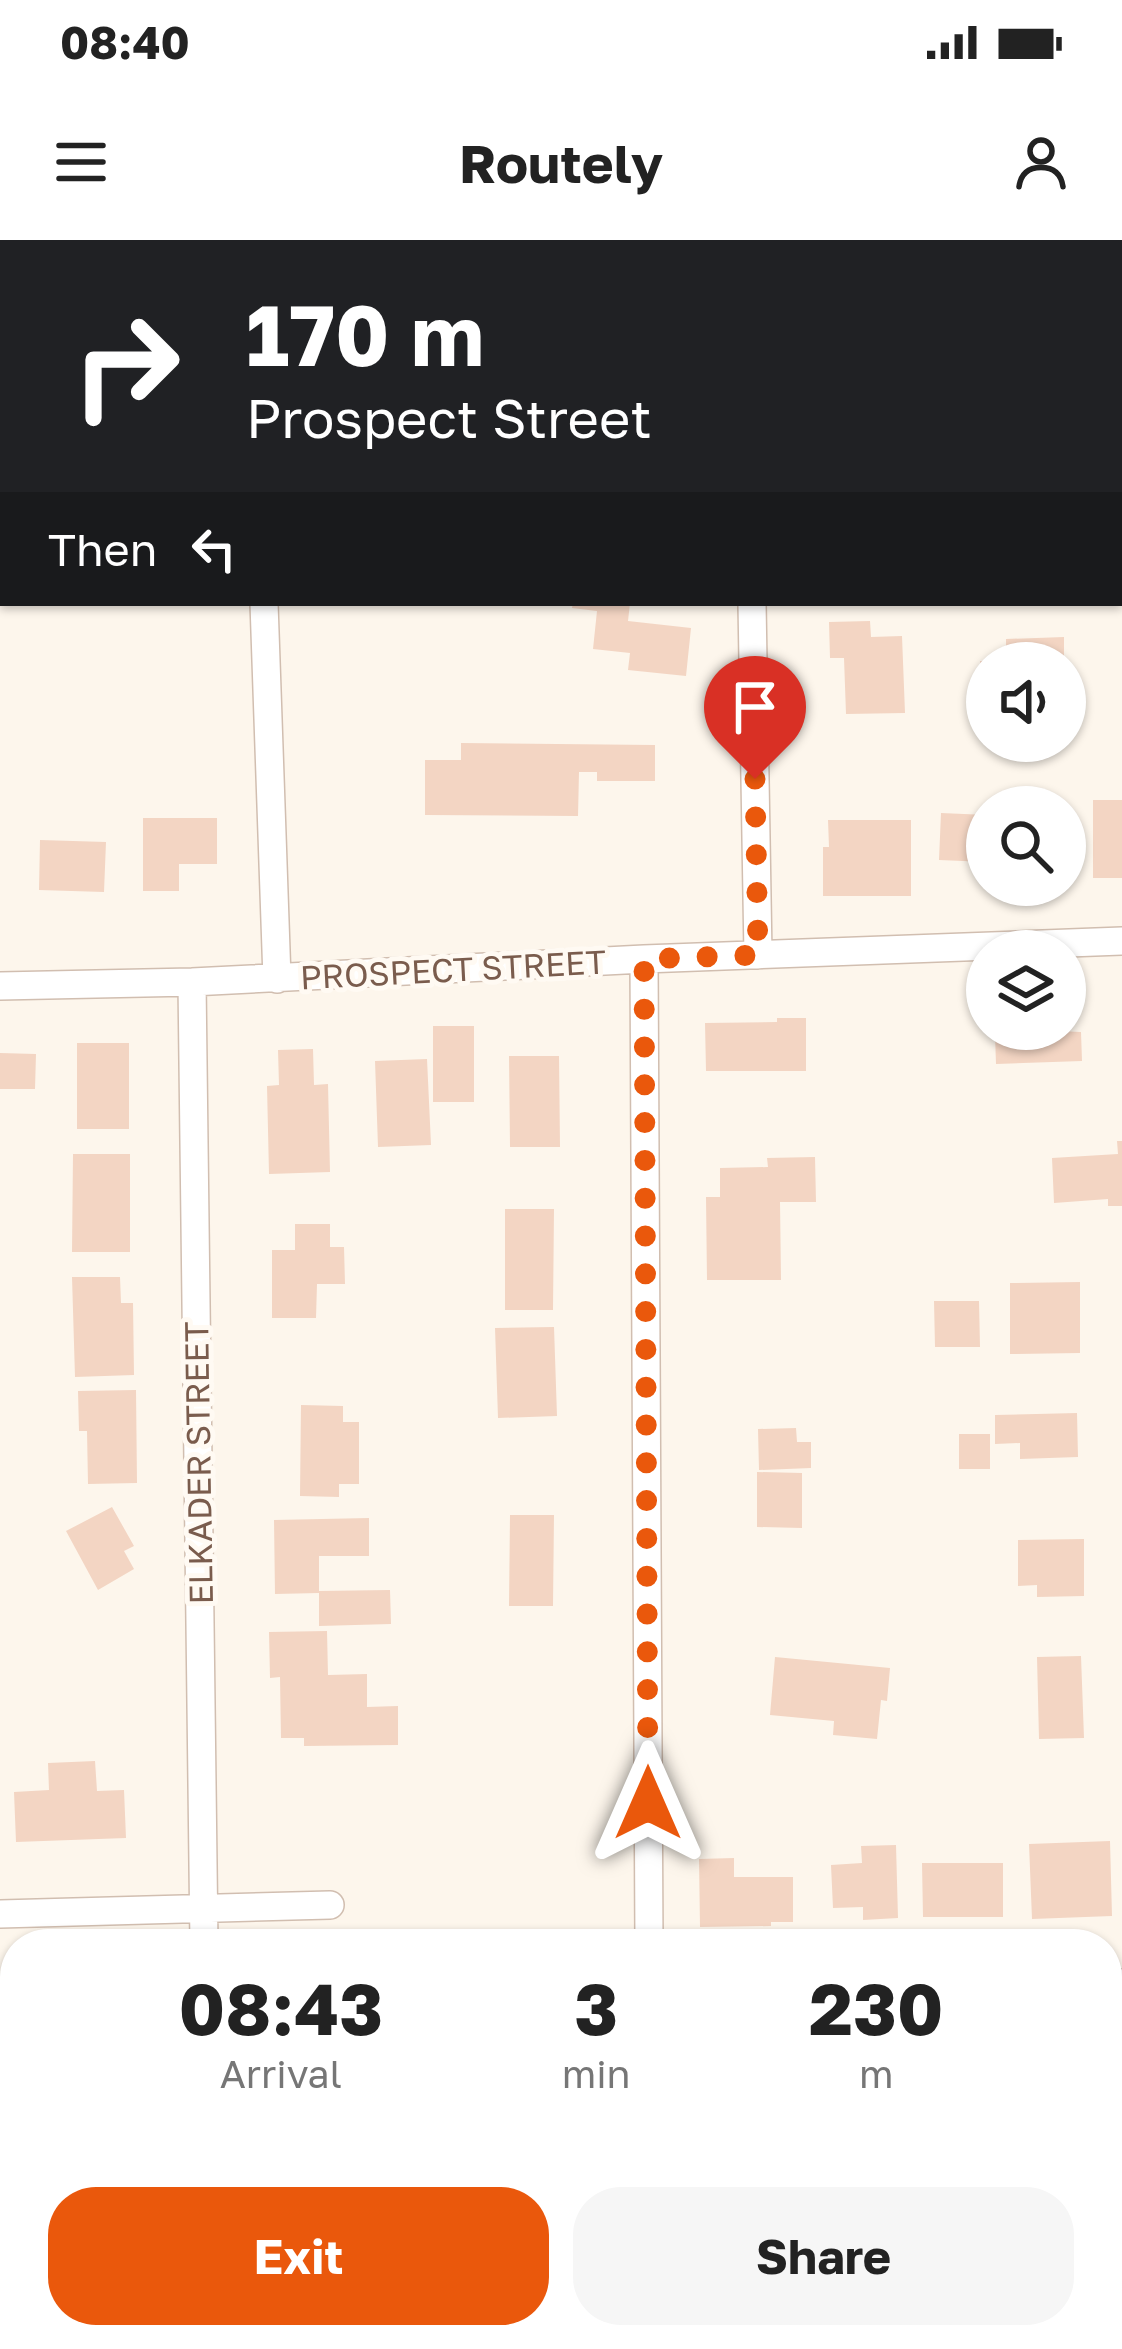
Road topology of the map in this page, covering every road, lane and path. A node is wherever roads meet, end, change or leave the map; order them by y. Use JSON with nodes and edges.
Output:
{"nodes":[{"id":1,"x":264,"y":606,"type":"edge"},
{"id":2,"x":752,"y":606,"type":"edge"},
{"id":3,"x":1122,"y":941,"type":"edge"},
{"id":4,"x":758,"y":955,"type":"junction"},
{"id":5,"x":644,"y":959,"type":"junction"},
{"id":6,"x":277,"y":979,"type":"junction"},
{"id":7,"x":192,"y":982,"type":"junction"},
{"id":8,"x":0,"y":986,"type":"edge"},
{"id":9,"x":330,"y":1905,"type":"dead end"},
{"id":10,"x":204,"y":1909,"type":"junction"},
{"id":11,"x":0,"y":1914,"type":"edge"},
{"id":12,"x":204,"y":1929,"type":"edge"},
{"id":13,"x":649,"y":1929,"type":"edge"}],
"edges":[{"from":1,"to":6,"type":"street"},
{"from":2,"to":4,"type":"street"},
{"from":3,"to":4,"type":"street","name":"PROSPECT STREET"},
{"from":4,"to":5,"type":"street","name":"PROSPECT STREET"},
{"from":5,"to":6,"type":"street","name":"PROSPECT STREET"},
{"from":5,"to":13,"type":"street"},
{"from":6,"to":7,"type":"street","name":"PROSPECT STREET"},
{"from":7,"to":8,"type":"street","name":"PROSPECT STREET"},
{"from":7,"to":10,"type":"street","name":"ELKADER STREET"},
{"from":9,"to":10,"type":"street"},
{"from":10,"to":11,"type":"street"},
{"from":10,"to":12,"type":"street","name":"ELKADER STREET"}]}
